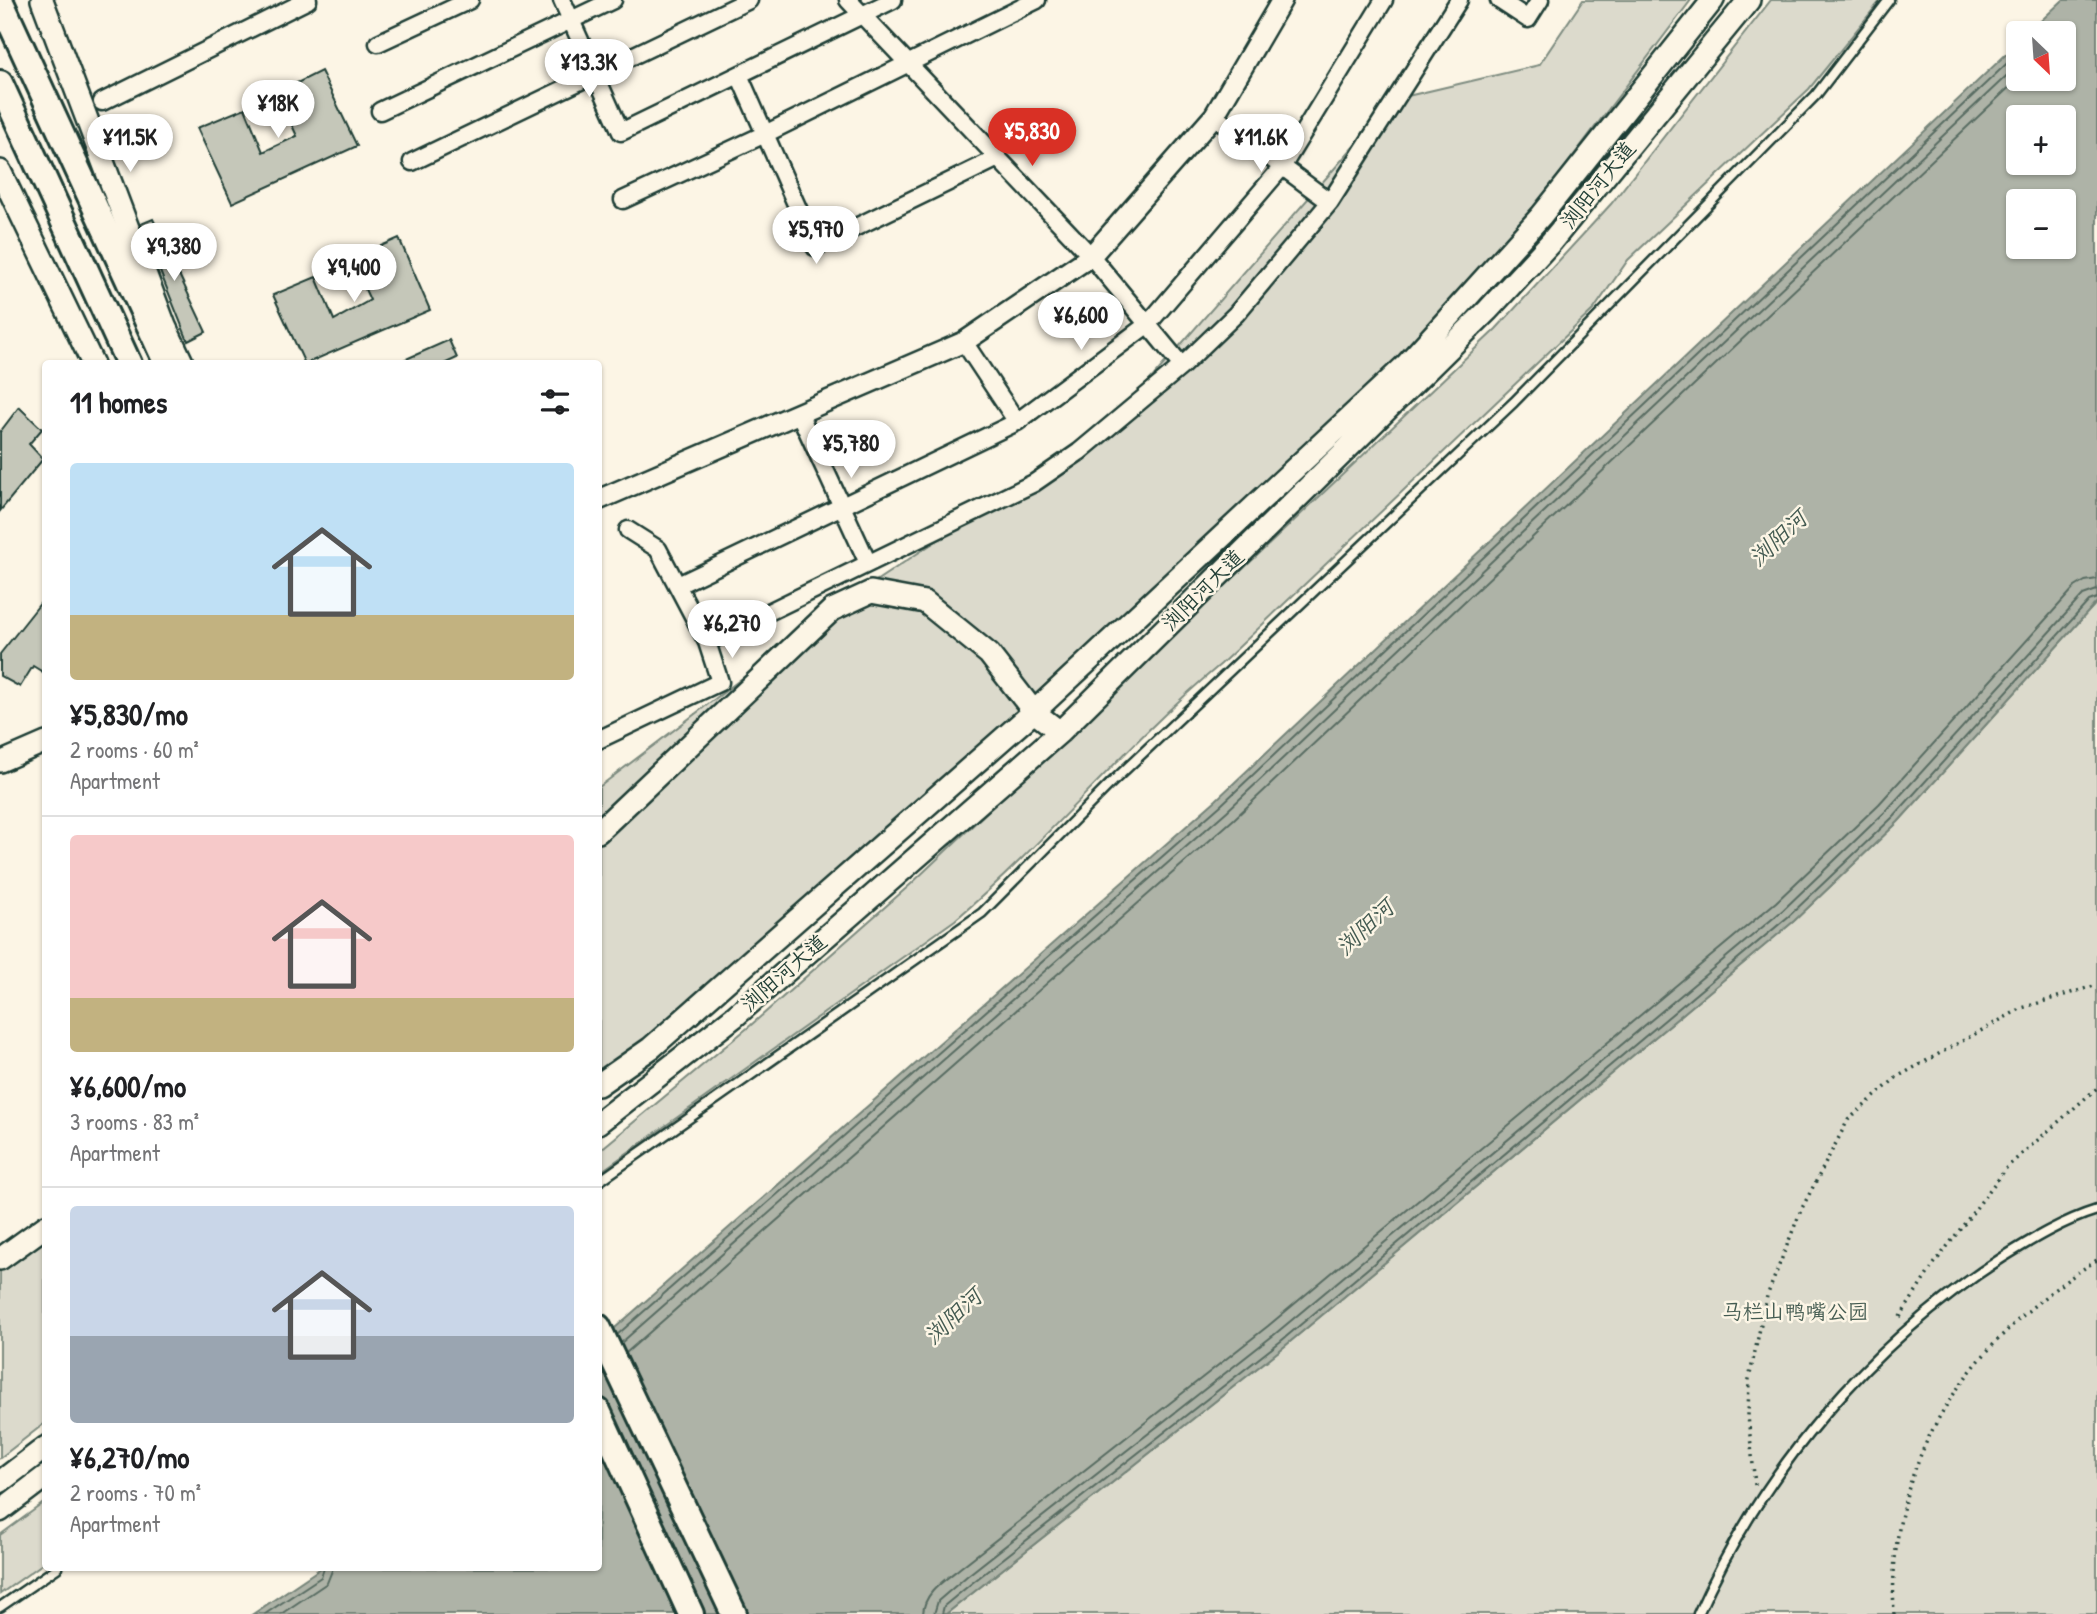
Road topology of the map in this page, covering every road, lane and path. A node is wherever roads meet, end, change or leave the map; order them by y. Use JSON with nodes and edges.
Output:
{"nodes":[{"id":1,"x":0,"y":0,"type":"edge"},
{"id":2,"x":41,"y":0,"type":"edge"},
{"id":3,"x":308,"y":0,"type":"edge"},
{"id":4,"x":470,"y":0,"type":"edge"},
{"id":5,"x":562,"y":0,"type":"edge"},
{"id":6,"x":612,"y":0,"type":"edge"},
{"id":7,"x":749,"y":0,"type":"edge"},
{"id":8,"x":848,"y":0,"type":"edge"},
{"id":9,"x":893,"y":0,"type":"edge"},
{"id":10,"x":1037,"y":0,"type":"edge"},
{"id":11,"x":1282,"y":0,"type":"edge"},
{"id":12,"x":1384,"y":0,"type":"edge"},
{"id":13,"x":1459,"y":0,"type":"edge"},
{"id":14,"x":1499,"y":0,"type":"edge"},
{"id":15,"x":1540,"y":0,"type":"edge"},
{"id":16,"x":1713,"y":0,"type":"edge"},
{"id":17,"x":1749,"y":0,"type":"edge"},
{"id":18,"x":1889,"y":0,"type":"edge"},
{"id":19,"x":863,"y":15,"type":"junction"},
{"id":20,"x":571,"y":21,"type":"junction"},
{"id":21,"x":377,"y":43,"type":"dead end"},
{"id":22,"x":910,"y":63,"type":"junction"},
{"id":23,"x":596,"y":75,"type":"junction"},
{"id":24,"x":739,"y":75,"type":"junction"},
{"id":25,"x":0,"y":83,"type":"edge"},
{"id":26,"x":102,"y":102,"type":"dead end"},
{"id":27,"x":380,"y":111,"type":"dead end"},
{"id":28,"x":1214,"y":116,"type":"junction"},
{"id":29,"x":765,"y":135,"type":"junction"},
{"id":30,"x":998,"y":158,"type":"junction"},
{"id":31,"x":412,"y":162,"type":"dead end"},
{"id":32,"x":1282,"y":167,"type":"junction"},
{"id":33,"x":0,"y":171,"type":"edge"},
{"id":34,"x":623,"y":200,"type":"dead end"},
{"id":35,"x":1330,"y":202,"type":"junction"},
{"id":36,"x":1091,"y":256,"type":"junction"},
{"id":37,"x":1148,"y":324,"type":"junction"},
{"id":38,"x":964,"y":342,"type":"junction"},
{"id":39,"x":91,"y":360,"type":"edge"},
{"id":40,"x":127,"y":360,"type":"edge"},
{"id":41,"x":165,"y":360,"type":"edge"},
{"id":42,"x":181,"y":360,"type":"edge"},
{"id":43,"x":1182,"y":366,"type":"junction"},
{"id":44,"x":799,"y":413,"type":"junction"},
{"id":45,"x":1017,"y":422,"type":"junction"},
{"id":46,"x":602,"y":498,"type":"edge"},
{"id":47,"x":842,"y":505,"type":"junction"},
{"id":48,"x":628,"y":530,"type":"dead end"},
{"id":49,"x":868,"y":563,"type":"junction"},
{"id":50,"x":678,"y":585,"type":"junction"},
{"id":51,"x":707,"y":642,"type":"junction"},
{"id":52,"x":1034,"y":712,"type":"junction"},
{"id":53,"x":1060,"y":732,"type":"junction"},
{"id":54,"x":602,"y":738,"type":"edge"},
{"id":55,"x":42,"y":744,"type":"edge"},
{"id":56,"x":0,"y":762,"type":"edge"},
{"id":57,"x":602,"y":828,"type":"edge"},
{"id":58,"x":2097,"y":985,"type":"edge"},
{"id":59,"x":602,"y":1081,"type":"edge"},
{"id":60,"x":2097,"y":1088,"type":"edge"},
{"id":61,"x":602,"y":1119,"type":"edge"},
{"id":62,"x":602,"y":1179,"type":"edge"},
{"id":63,"x":2097,"y":1210,"type":"edge"},
{"id":64,"x":42,"y":1229,"type":"edge"},
{"id":65,"x":0,"y":1259,"type":"edge"},
{"id":66,"x":2097,"y":1260,"type":"edge"},
{"id":67,"x":1898,"y":1320,"type":"dead end"},
{"id":68,"x":602,"y":1335,"type":"edge"},
{"id":69,"x":602,"y":1420,"type":"edge"},
{"id":70,"x":42,"y":1450,"type":"edge"},
{"id":71,"x":42,"y":1479,"type":"edge"},
{"id":72,"x":0,"y":1482,"type":"edge"},
{"id":73,"x":1758,"y":1505,"type":"junction"},
{"id":74,"x":0,"y":1511,"type":"edge"},
{"id":75,"x":53,"y":1571,"type":"edge"},
{"id":76,"x":0,"y":1607,"type":"edge"},
{"id":77,"x":691,"y":1614,"type":"edge"},
{"id":78,"x":734,"y":1614,"type":"edge"},
{"id":79,"x":1698,"y":1614,"type":"edge"},
{"id":80,"x":1894,"y":1614,"type":"edge"}],
"edges":[{"from":1,"to":41,"type":"highway"},
{"from":2,"to":42,"type":"main road"},
{"from":3,"to":26,"type":"street"},
{"from":4,"to":21,"type":"street"},
{"from":5,"to":20,"type":"street"},
{"from":6,"to":20,"type":"street"},
{"from":7,"to":23,"type":"street"},
{"from":8,"to":19,"type":"street"},
{"from":9,"to":19,"type":"street"},
{"from":10,"to":22,"type":"street"},
{"from":11,"to":28,"type":"street"},
{"from":12,"to":32,"type":"street"},
{"from":13,"to":35,"type":"street"},
{"from":14,"to":15,"type":"street"},
{"from":16,"to":52,"type":"main road","name":"浏阳河大道"},
{"from":17,"to":53,"type":"main road","name":"浏阳河大道"},
{"from":18,"to":62,"type":"lane"},
{"from":19,"to":22,"type":"street"},
{"from":19,"to":24,"type":"street"},
{"from":20,"to":23,"type":"street"},
{"from":20,"to":27,"type":"street"},
{"from":22,"to":29,"type":"street"},
{"from":22,"to":30,"type":"street"},
{"from":23,"to":24,"type":"street"},
{"from":23,"to":31,"type":"street"},
{"from":24,"to":29,"type":"street"},
{"from":25,"to":40,"type":"highway"},
{"from":28,"to":32,"type":"street"},
{"from":28,"to":36,"type":"street"},
{"from":29,"to":30,"type":"street"},
{"from":29,"to":34,"type":"street"},
{"from":30,"to":36,"type":"street"},
{"from":32,"to":35,"type":"street"},
{"from":32,"to":37,"type":"street"},
{"from":33,"to":39,"type":"main road"},
{"from":35,"to":43,"type":"street"},
{"from":36,"to":37,"type":"street"},
{"from":36,"to":38,"type":"street"},
{"from":37,"to":43,"type":"street"},
{"from":37,"to":45,"type":"street"},
{"from":38,"to":44,"type":"street"},
{"from":38,"to":45,"type":"street"},
{"from":43,"to":49,"type":"street"},
{"from":44,"to":46,"type":"street"},
{"from":44,"to":47,"type":"street"},
{"from":45,"to":47,"type":"street"},
{"from":47,"to":49,"type":"street"},
{"from":47,"to":50,"type":"street"},
{"from":48,"to":50,"type":"street"},
{"from":49,"to":51,"type":"street"},
{"from":50,"to":51,"type":"street"},
{"from":51,"to":54,"type":"street"},
{"from":52,"to":53,"type":"main road"},
{"from":52,"to":57,"type":"main road"},
{"from":52,"to":59,"type":"main road","name":"浏阳河大道"},
{"from":53,"to":61,"type":"main road","name":"浏阳河大道"},
{"from":55,"to":56,"type":"street"},
{"from":58,"to":73,"type":"path"},
{"from":60,"to":67,"type":"path"},
{"from":63,"to":73,"type":"lane"},
{"from":64,"to":65,"type":"main road"},
{"from":66,"to":80,"type":"path"},
{"from":68,"to":78,"type":"highway"},
{"from":69,"to":77,"type":"highway"},
{"from":70,"to":72,"type":"main road"},
{"from":71,"to":74,"type":"main road"},
{"from":73,"to":79,"type":"lane"},
{"from":75,"to":76,"type":"lane"}]}
